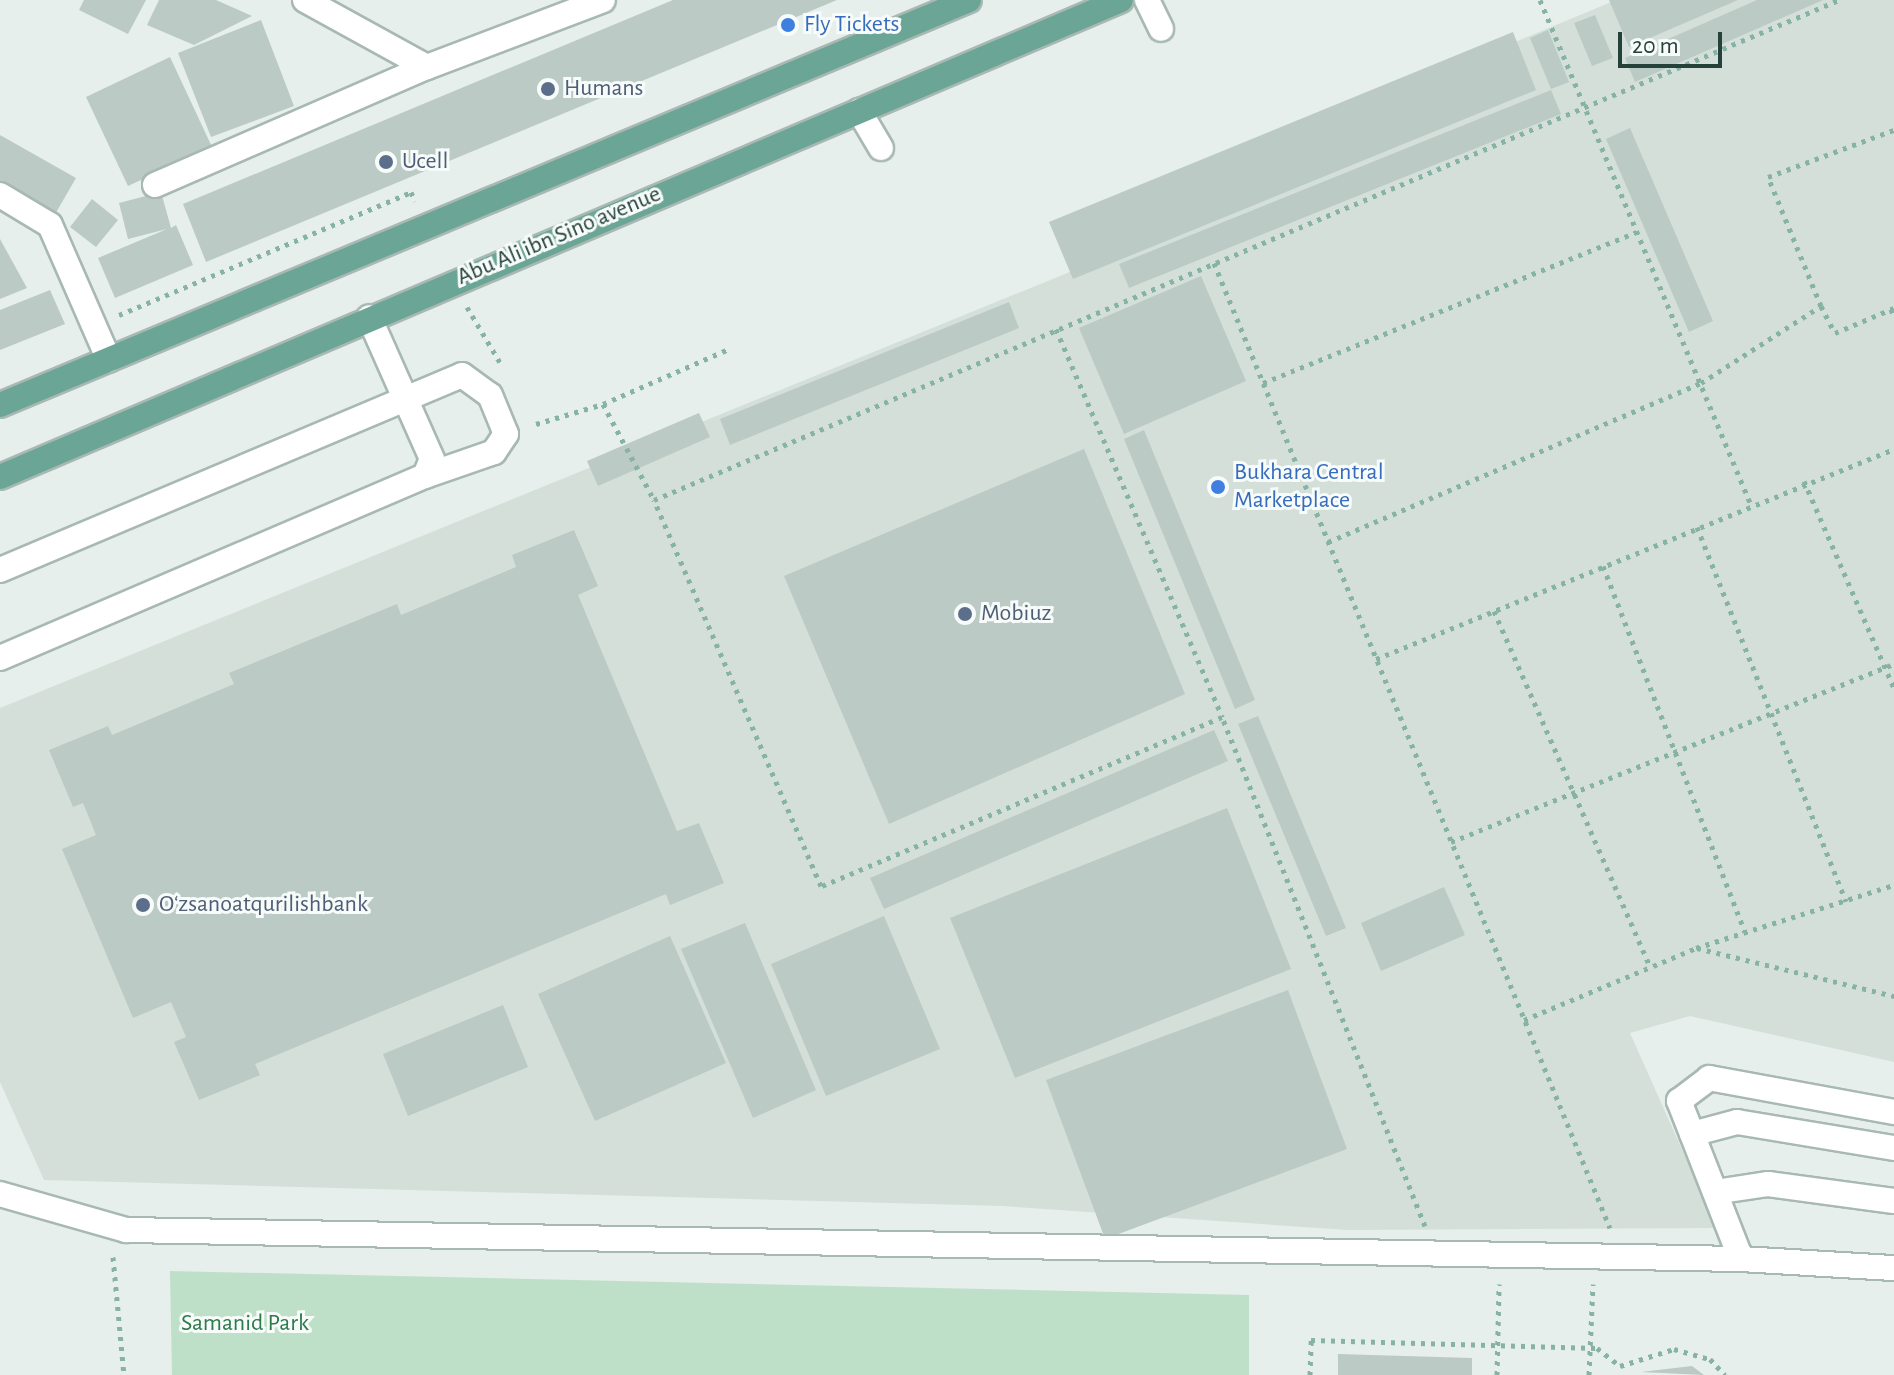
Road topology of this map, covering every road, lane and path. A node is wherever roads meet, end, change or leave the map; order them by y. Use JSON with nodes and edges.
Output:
{"nodes":[{"id":1,"x":305,"y":0,"type":"edge"},
{"id":2,"x":603,"y":0,"type":"edge"},
{"id":3,"x":969,"y":0,"type":"edge"},
{"id":4,"x":1121,"y":0,"type":"edge"},
{"id":5,"x":1147,"y":0,"type":"edge"},
{"id":6,"x":1540,"y":0,"type":"edge"},
{"id":7,"x":1839,"y":0,"type":"edge"},
{"id":8,"x":1161,"y":29,"type":"dead end"},
{"id":9,"x":427,"y":67,"type":"junction"},
{"id":10,"x":1585,"y":106,"type":"junction"},
{"id":11,"x":859,"y":111,"type":"junction"},
{"id":12,"x":1894,"y":130,"type":"edge"},
{"id":13,"x":881,"y":148,"type":"dead end"},
{"id":14,"x":155,"y":185,"type":"dead end"},
{"id":15,"x":0,"y":195,"type":"edge"},
{"id":16,"x":1637,"y":232,"type":"junction"},
{"id":17,"x":1214,"y":263,"type":"junction"},
{"id":18,"x":1821,"y":306,"type":"junction"},
{"id":19,"x":1892,"y":308,"type":"edge"},
{"id":20,"x":369,"y":317,"type":"junction"},
{"id":21,"x":1894,"y":317,"type":"edge"},
{"id":22,"x":1056,"y":329,"type":"junction"},
{"id":23,"x":729,"y":349,"type":"dead end"},
{"id":24,"x":109,"y":360,"type":"junction"},
{"id":25,"x":1263,"y":383,"type":"junction"},
{"id":26,"x":1701,"y":383,"type":"junction"},
{"id":27,"x":404,"y":394,"type":"junction"},
{"id":28,"x":603,"y":404,"type":"dead end"},
{"id":29,"x":0,"y":405,"type":"edge"},
{"id":30,"x":1894,"y":449,"type":"edge"},
{"id":31,"x":425,"y":476,"type":"junction"},
{"id":32,"x":0,"y":477,"type":"edge"},
{"id":33,"x":1804,"y":481,"type":"junction"},
{"id":34,"x":1751,"y":505,"type":"junction"},
{"id":35,"x":1697,"y":527,"type":"junction"},
{"id":36,"x":1328,"y":542,"type":"junction"},
{"id":37,"x":1603,"y":566,"type":"junction"},
{"id":38,"x":0,"y":570,"type":"edge"},
{"id":39,"x":1494,"y":611,"type":"junction"},
{"id":40,"x":0,"y":658,"type":"edge"},
{"id":41,"x":1376,"y":659,"type":"junction"},
{"id":42,"x":1894,"y":664,"type":"edge"},
{"id":43,"x":1885,"y":668,"type":"junction"},
{"id":44,"x":1894,"y":688,"type":"edge"},
{"id":45,"x":1772,"y":715,"type":"junction"},
{"id":46,"x":1222,"y":717,"type":"junction"},
{"id":47,"x":1675,"y":752,"type":"junction"},
{"id":48,"x":1573,"y":792,"type":"junction"},
{"id":49,"x":1451,"y":842,"type":"junction"},
{"id":50,"x":1894,"y":885,"type":"edge"},
{"id":51,"x":1846,"y":901,"type":"junction"},
{"id":52,"x":1745,"y":932,"type":"junction"},
{"id":53,"x":1696,"y":948,"type":"junction"},
{"id":54,"x":1650,"y":967,"type":"junction"},
{"id":55,"x":1894,"y":996,"type":"edge"},
{"id":56,"x":1524,"y":1020,"type":"junction"},
{"id":57,"x":1894,"y":1112,"type":"edge"},
{"id":58,"x":1692,"y":1134,"type":"junction"},
{"id":59,"x":1894,"y":1148,"type":"edge"},
{"id":60,"x":1715,"y":1192,"type":"junction"},
{"id":61,"x":0,"y":1194,"type":"edge"},
{"id":62,"x":1894,"y":1201,"type":"edge"},
{"id":63,"x":110,"y":1226,"type":"junction"},
{"id":64,"x":1435,"y":1253,"type":"junction"},
{"id":65,"x":1500,"y":1254,"type":"junction"},
{"id":66,"x":1594,"y":1256,"type":"junction"},
{"id":67,"x":1622,"y":1257,"type":"junction"},
{"id":68,"x":1741,"y":1259,"type":"junction"},
{"id":69,"x":1894,"y":1268,"type":"edge"},
{"id":70,"x":1498,"y":1343,"type":"junction"},
{"id":71,"x":1590,"y":1348,"type":"junction"},
{"id":72,"x":124,"y":1375,"type":"edge"},
{"id":73,"x":1310,"y":1375,"type":"edge"},
{"id":74,"x":1497,"y":1375,"type":"edge"},
{"id":75,"x":1589,"y":1375,"type":"edge"},
{"id":76,"x":1725,"y":1375,"type":"edge"}],
"edges":[{"from":1,"to":9,"type":"lane"},
{"from":2,"to":9,"type":"lane"},
{"from":3,"to":24,"type":"main road"},
{"from":4,"to":11,"type":"main road","name":"Abu Ali ibn Sino avenue"},
{"from":5,"to":8,"type":"lane"},
{"from":6,"to":10,"type":"path"},
{"from":7,"to":10,"type":"path"},
{"from":9,"to":14,"type":"lane"},
{"from":10,"to":16,"type":"path"},
{"from":10,"to":17,"type":"path"},
{"from":11,"to":13,"type":"lane"},
{"from":11,"to":20,"type":"main road","name":"Abu Ali ibn Sino avenue"},
{"from":12,"to":18,"type":"path"},
{"from":15,"to":24,"type":"lane"},
{"from":16,"to":25,"type":"path"},
{"from":16,"to":26,"type":"path"},
{"from":17,"to":22,"type":"path"},
{"from":17,"to":25,"type":"path"},
{"from":18,"to":19,"type":"path"},
{"from":18,"to":26,"type":"path"},
{"from":19,"to":21,"type":"path"},
{"from":20,"to":27,"type":"lane"},
{"from":20,"to":32,"type":"main road","name":"Abu Ali ibn Sino avenue"},
{"from":22,"to":46,"type":"path"},
{"from":22,"to":46,"type":"path"},
{"from":23,"to":28,"type":"path"},
{"from":24,"to":29,"type":"main road"},
{"from":25,"to":36,"type":"path"},
{"from":26,"to":34,"type":"path"},
{"from":26,"to":36,"type":"path"},
{"from":27,"to":31,"type":"lane"},
{"from":27,"to":31,"type":"lane"},
{"from":27,"to":38,"type":"lane"},
{"from":30,"to":33,"type":"path"},
{"from":31,"to":40,"type":"lane"},
{"from":33,"to":34,"type":"path"},
{"from":33,"to":43,"type":"path"},
{"from":34,"to":35,"type":"path"},
{"from":35,"to":37,"type":"path"},
{"from":35,"to":45,"type":"path"},
{"from":36,"to":41,"type":"path"},
{"from":37,"to":39,"type":"path"},
{"from":37,"to":47,"type":"path"},
{"from":39,"to":41,"type":"path"},
{"from":39,"to":48,"type":"path"},
{"from":41,"to":49,"type":"path"},
{"from":42,"to":43,"type":"path"},
{"from":43,"to":44,"type":"path"},
{"from":43,"to":45,"type":"path"},
{"from":45,"to":47,"type":"path"},
{"from":45,"to":51,"type":"path"},
{"from":46,"to":64,"type":"path"},
{"from":47,"to":48,"type":"path"},
{"from":47,"to":52,"type":"path"},
{"from":48,"to":49,"type":"path"},
{"from":48,"to":54,"type":"path"},
{"from":49,"to":56,"type":"path"},
{"from":50,"to":51,"type":"path"},
{"from":51,"to":52,"type":"path"},
{"from":52,"to":53,"type":"path"},
{"from":53,"to":54,"type":"path"},
{"from":53,"to":55,"type":"path"},
{"from":54,"to":56,"type":"path"},
{"from":56,"to":67,"type":"path"},
{"from":57,"to":58,"type":"lane"},
{"from":58,"to":59,"type":"lane"},
{"from":58,"to":60,"type":"lane"},
{"from":60,"to":62,"type":"lane"},
{"from":60,"to":68,"type":"lane"},
{"from":61,"to":63,"type":"lane"},
{"from":63,"to":64,"type":"lane"},
{"from":63,"to":72,"type":"path"},
{"from":64,"to":65,"type":"lane"},
{"from":65,"to":66,"type":"lane"},
{"from":65,"to":70,"type":"path"},
{"from":66,"to":67,"type":"lane"},
{"from":66,"to":71,"type":"path"},
{"from":67,"to":68,"type":"lane"},
{"from":68,"to":69,"type":"lane"},
{"from":70,"to":71,"type":"path"},
{"from":70,"to":73,"type":"path"},
{"from":70,"to":74,"type":"path"},
{"from":71,"to":75,"type":"path"},
{"from":71,"to":76,"type":"path"}]}
